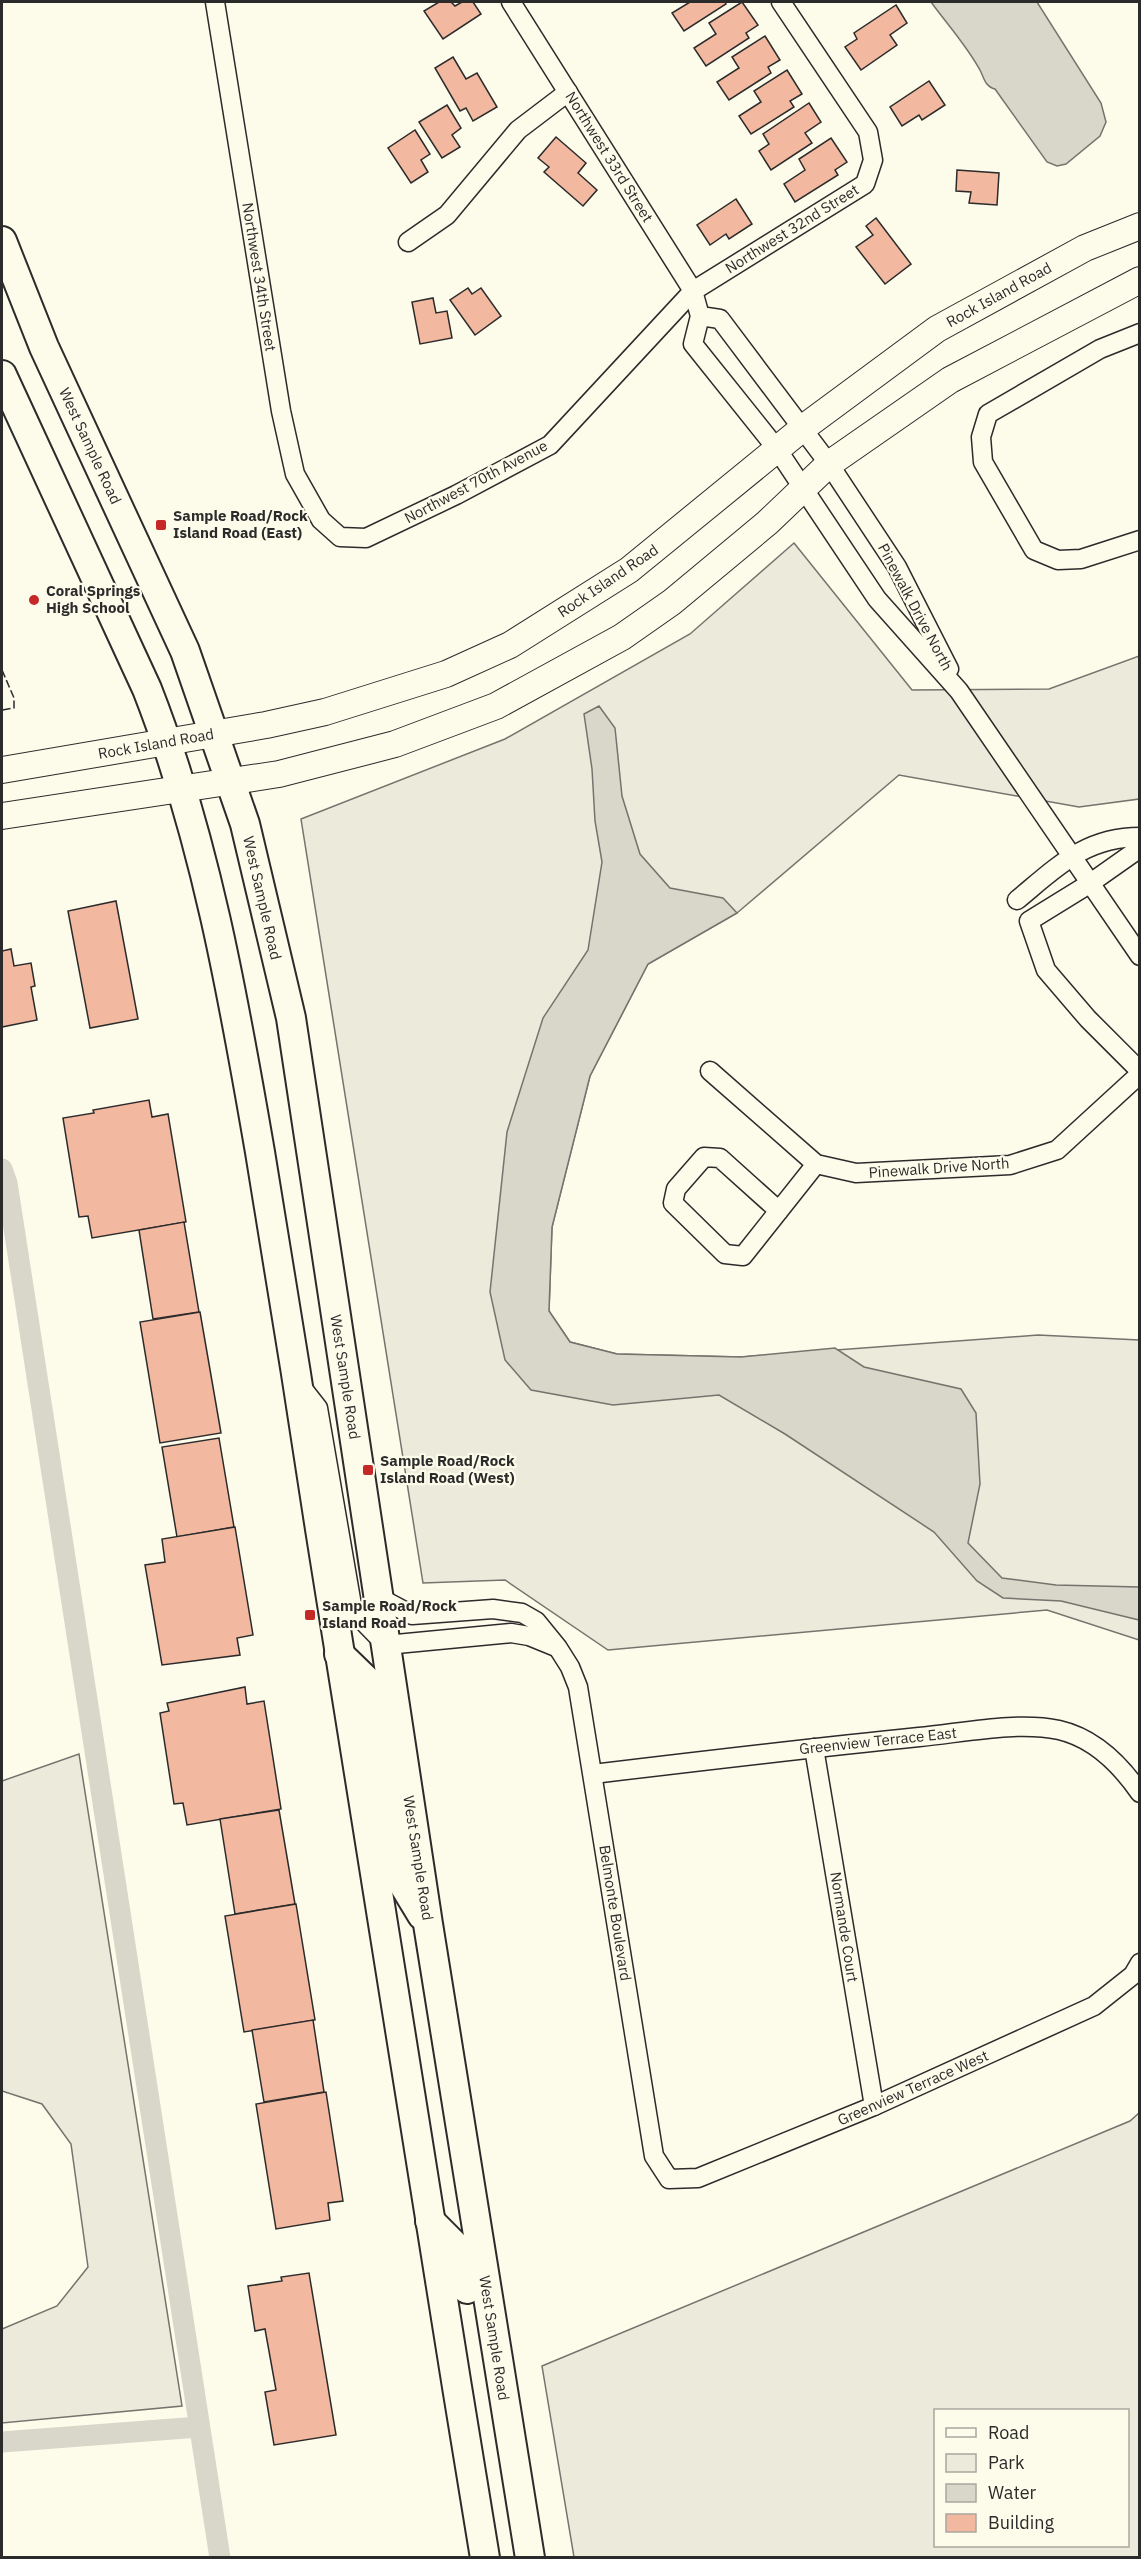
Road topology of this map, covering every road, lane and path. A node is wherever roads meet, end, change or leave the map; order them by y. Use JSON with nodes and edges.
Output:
{"nodes":[{"id":1,"x":215,"y":2,"type":"edge"},
{"id":2,"x":511,"y":2,"type":"edge"},
{"id":3,"x":782,"y":2,"type":"edge"},
{"id":4,"x":568,"y":92,"type":"junction"},
{"id":5,"x":1140,"y":226,"type":"edge"},
{"id":6,"x":2,"y":241,"type":"edge"},
{"id":7,"x":408,"y":242,"type":"dead end"},
{"id":8,"x":1140,"y":280,"type":"edge"},
{"id":9,"x":693,"y":291,"type":"junction"},
{"id":10,"x":700,"y":316,"type":"junction"},
{"id":11,"x":1140,"y":333,"type":"edge"},
{"id":12,"x":2,"y":375,"type":"edge"},
{"id":13,"x":803,"y":428,"type":"junction"},
{"id":14,"x":777,"y":449,"type":"junction"},
{"id":15,"x":829,"y":464,"type":"junction"},
{"id":16,"x":802,"y":487,"type":"junction"},
{"id":17,"x":340,"y":537,"type":"joint"},
{"id":18,"x":1140,"y":540,"type":"edge"},
{"id":19,"x":960,"y":691,"type":"junction"},
{"id":20,"x":214,"y":734,"type":"junction"},
{"id":21,"x":167,"y":742,"type":"junction"},
{"id":22,"x":2,"y":770,"type":"edge"},
{"id":23,"x":229,"y":782,"type":"junction"},
{"id":24,"x":182,"y":788,"type":"junction"},
{"id":25,"x":2,"y":816,"type":"edge"},
{"id":26,"x":1140,"y":837,"type":"edge"},
{"id":27,"x":1140,"y":848,"type":"edge"},
{"id":28,"x":1070,"y":856,"type":"junction"},
{"id":29,"x":1089,"y":884,"type":"junction"},
{"id":30,"x":1017,"y":900,"type":"dead end"},
{"id":31,"x":1140,"y":956,"type":"edge"},
{"id":32,"x":710,"y":1071,"type":"dead end"},
{"id":33,"x":1140,"y":1072,"type":"edge"},
{"id":34,"x":816,"y":1164,"type":"junction"},
{"id":35,"x":778,"y":1210,"type":"junction"},
{"id":36,"x":298,"y":1383,"type":"junction"},
{"id":37,"x":378,"y":1598,"type":"junction"},
{"id":38,"x":386,"y":1645,"type":"junction"},
{"id":39,"x":558,"y":1648,"type":"junction"},
{"id":40,"x":339,"y":1654,"type":"junction"},
{"id":41,"x":814,"y":1748,"type":"junction"},
{"id":42,"x":593,"y":1774,"type":"junction"},
{"id":43,"x":1140,"y":1793,"type":"edge"},
{"id":44,"x":428,"y":1924,"type":"junction"},
{"id":45,"x":1140,"y":1963,"type":"edge"},
{"id":46,"x":874,"y":2106,"type":"junction"},
{"id":47,"x":669,"y":2178,"type":"joint"},
{"id":48,"x":430,"y":2221,"type":"junction"},
{"id":49,"x":496,"y":2352,"type":"junction"},
{"id":50,"x":485,"y":2558,"type":"edge"},
{"id":51,"x":530,"y":2558,"type":"edge"}],
"edges":[{"from":1,"to":17,"type":"street","name":"Northwest 34th Street"},
{"from":2,"to":4,"type":"street","name":"Northwest 33rd Street"},
{"from":3,"to":9,"type":"street","name":"Northwest 32nd Street"},
{"from":4,"to":7,"type":"street"},
{"from":4,"to":9,"type":"street","name":"Northwest 33rd Street"},
{"from":5,"to":13,"type":"main road","name":"Rock Island Road"},
{"from":6,"to":20,"type":"main road","name":"West Sample Road"},
{"from":8,"to":15,"type":"main road"},
{"from":9,"to":10,"type":"street","name":"Northwest 33rd Street"},
{"from":9,"to":17,"type":"street","name":"Northwest 70th Avenue"},
{"from":10,"to":13,"type":"street"},
{"from":10,"to":14,"type":"street","name":"Northwest 33rd Street"},
{"from":11,"to":18,"type":"street"},
{"from":12,"to":21,"type":"main road"},
{"from":13,"to":14,"type":"main road","name":"Rock Island Road"},
{"from":13,"to":15,"type":"street","name":"Pinewalk Drive North"},
{"from":14,"to":16,"type":"street","name":"Pinewalk Drive North"},
{"from":14,"to":20,"type":"main road","name":"Rock Island Road"},
{"from":15,"to":16,"type":"main road"},
{"from":15,"to":19,"type":"street","name":"Pinewalk Drive North"},
{"from":16,"to":19,"type":"street","name":"Pinewalk Drive North"},
{"from":16,"to":23,"type":"main road"},
{"from":19,"to":28,"type":"street","name":"Pinewalk Drive North"},
{"from":20,"to":21,"type":"main road","name":"Rock Island Road"},
{"from":20,"to":23,"type":"main road","name":"West Sample Road"},
{"from":21,"to":22,"type":"main road","name":"Rock Island Road"},
{"from":21,"to":24,"type":"main road"},
{"from":23,"to":24,"type":"main road"},
{"from":23,"to":37,"type":"main road","name":"West Sample Road"},
{"from":24,"to":25,"type":"main road"},
{"from":24,"to":36,"type":"main road"},
{"from":26,"to":28,"type":"street"},
{"from":27,"to":29,"type":"street","name":"Pinewalk Drive North"},
{"from":28,"to":29,"type":"street","name":"Pinewalk Drive North"},
{"from":28,"to":30,"type":"street"},
{"from":29,"to":31,"type":"street","name":"Pinewalk Drive North"},
{"from":29,"to":33,"type":"street","name":"Pinewalk Drive North"},
{"from":32,"to":34,"type":"street","name":"Pinewalk Drive North"},
{"from":33,"to":34,"type":"street","name":"Pinewalk Drive North"},
{"from":34,"to":35,"type":"street"},
{"from":35,"to":35,"type":"street"},
{"from":36,"to":38,"type":"street"},
{"from":36,"to":40,"type":"main road"},
{"from":37,"to":38,"type":"main road","name":"West Sample Road"},
{"from":37,"to":39,"type":"street","name":"Belmonte Boulevard"},
{"from":38,"to":39,"type":"street"},
{"from":38,"to":44,"type":"main road","name":"West Sample Road"},
{"from":39,"to":42,"type":"street","name":"Belmonte Boulevard"},
{"from":40,"to":44,"type":"main road"},
{"from":40,"to":48,"type":"main road"},
{"from":41,"to":42,"type":"street","name":"Greenview Terrace East"},
{"from":41,"to":43,"type":"street","name":"Greenview Terrace East"},
{"from":41,"to":46,"type":"street","name":"Normande Court"},
{"from":42,"to":47,"type":"street","name":"Belmonte Boulevard"},
{"from":44,"to":49,"type":"main road","name":"West Sample Road"},
{"from":45,"to":46,"type":"street","name":"Greenview Terrace West"},
{"from":46,"to":47,"type":"street","name":"Greenview Terrace West"},
{"from":48,"to":49,"type":"main road"},
{"from":48,"to":50,"type":"main road"},
{"from":49,"to":51,"type":"main road","name":"West Sample Road"}]}
